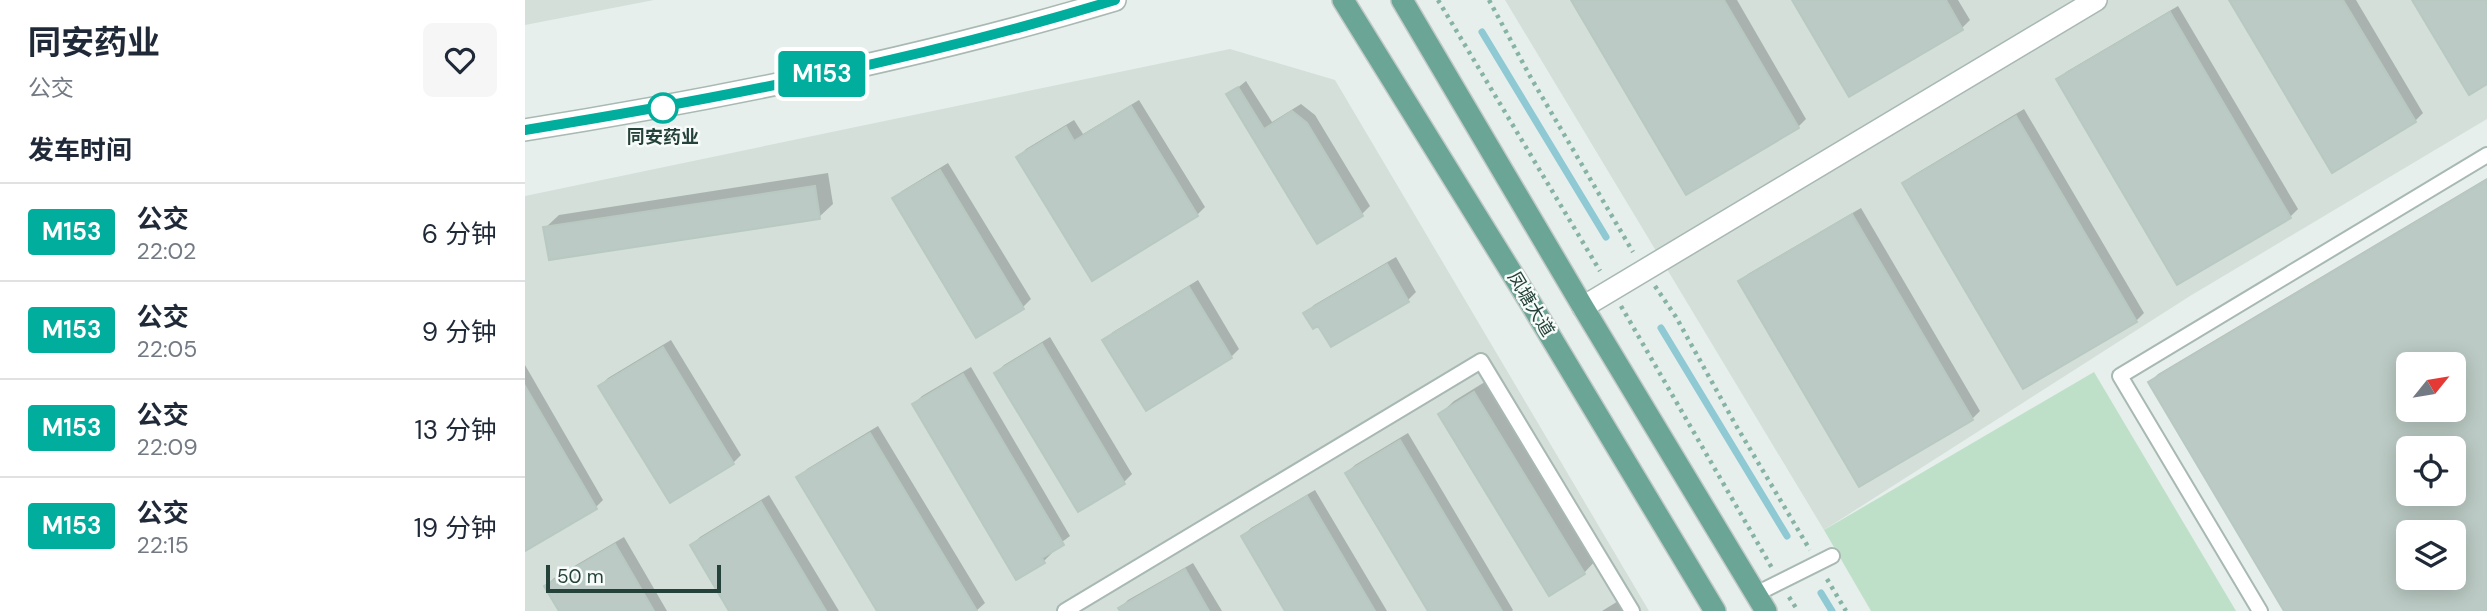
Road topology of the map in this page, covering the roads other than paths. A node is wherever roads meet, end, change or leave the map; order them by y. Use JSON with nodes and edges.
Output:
{"nodes":[{"id":1,"x":1115,"y":0,"type":"edge"},
{"id":2,"x":1343,"y":0,"type":"edge"},
{"id":3,"x":1402,"y":0,"type":"edge"},
{"id":4,"x":2096,"y":0,"type":"edge"},
{"id":5,"x":525,"y":130,"type":"edge"},
{"id":6,"x":2487,"y":155,"type":"edge"},
{"id":7,"x":1583,"y":307,"type":"junction"},
{"id":8,"x":1832,"y":556,"type":"dead end"},
{"id":9,"x":1761,"y":603,"type":"edge"},
{"id":10,"x":1065,"y":611,"type":"edge"},
{"id":11,"x":1632,"y":611,"type":"edge"},
{"id":12,"x":1715,"y":611,"type":"edge"},
{"id":13,"x":2260,"y":611,"type":"edge"}],
"edges":[{"from":1,"to":5,"type":"street"},
{"from":2,"to":12,"type":"main road","name":"凤塘大道"},
{"from":3,"to":7,"type":"main road"},
{"from":4,"to":7,"type":"street"},
{"from":6,"to":13,"type":"lane"},
{"from":7,"to":9,"type":"main road"},
{"from":8,"to":9,"type":"lane"},
{"from":10,"to":11,"type":"lane"}]}
